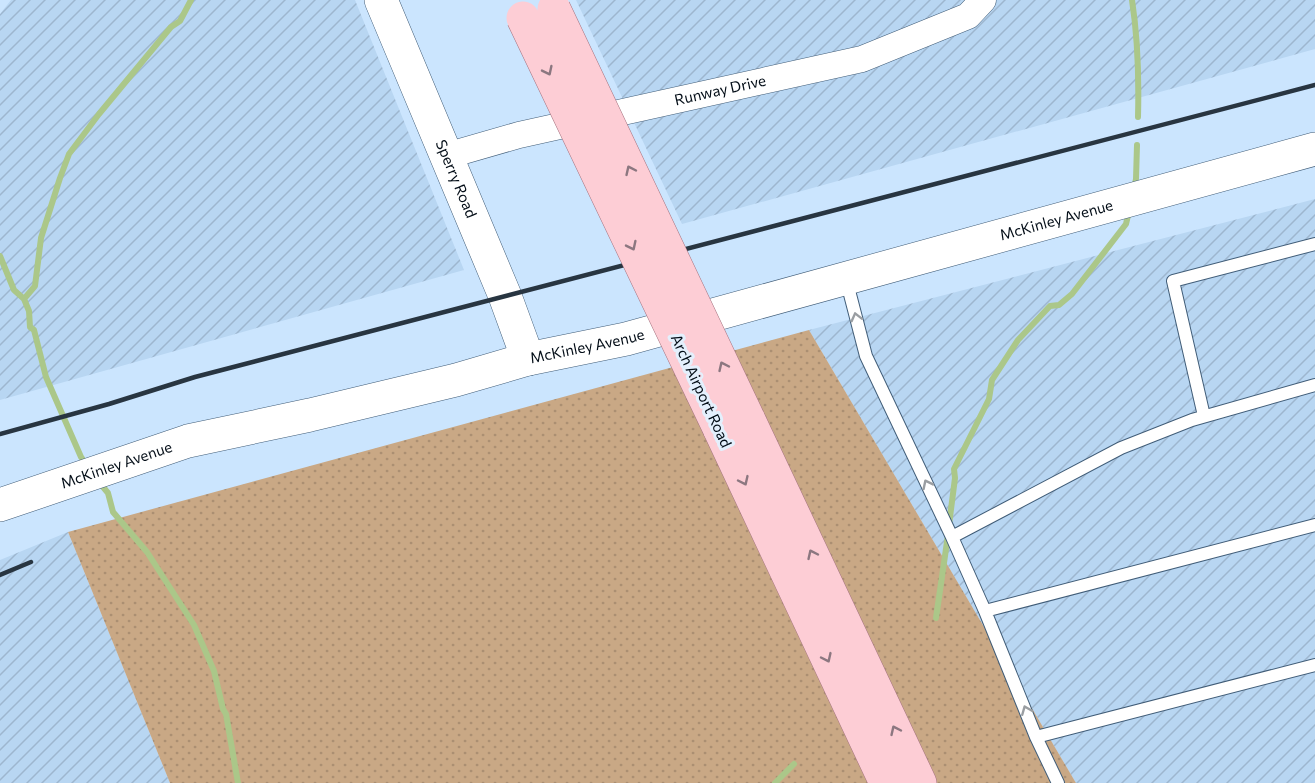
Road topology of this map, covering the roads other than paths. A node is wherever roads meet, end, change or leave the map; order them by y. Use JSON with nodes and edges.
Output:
{"nodes":[{"id":1,"x":381,"y":0,"type":"edge"},
{"id":2,"x":983,"y":0,"type":"edge"},
{"id":3,"x":536,"y":7,"type":"edge"},
{"id":4,"x":1315,"y":149,"type":"edge"},
{"id":5,"x":446,"y":156,"type":"junction"},
{"id":6,"x":1315,"y":244,"type":"edge"},
{"id":7,"x":846,"y":278,"type":"junction"},
{"id":8,"x":528,"y":359,"type":"junction"},
{"id":9,"x":1315,"y":385,"type":"edge"},
{"id":10,"x":1204,"y":416,"type":"junction"},
{"id":11,"x":734,"y":423,"type":"junction"},
{"id":12,"x":0,"y":506,"type":"edge"},
{"id":13,"x":1315,"y":525,"type":"edge"},
{"id":14,"x":952,"y":537,"type":"junction"},
{"id":15,"x":985,"y":611,"type":"junction"},
{"id":16,"x":1315,"y":665,"type":"edge"},
{"id":17,"x":1036,"y":737,"type":"junction"},
{"id":18,"x":886,"y":783,"type":"edge"},
{"id":19,"x":920,"y":783,"type":"edge"},
{"id":20,"x":1058,"y":783,"type":"edge"}],
"edges":[{"from":1,"to":5,"type":"street","name":"Sperry Road"},
{"from":2,"to":5,"type":"street","name":"Runway Drive"},
{"from":3,"to":11,"type":"main road","name":"Arch Airport Road","bridge":true},
{"from":4,"to":7,"type":"street","name":"McKinley Avenue"},
{"from":5,"to":8,"type":"street","name":"Sperry Road"},
{"from":6,"to":10,"type":"lane"},
{"from":7,"to":8,"type":"street","name":"McKinley Avenue"},
{"from":14,"to":7,"type":"lane","one_way":true},
{"from":8,"to":12,"type":"street","name":"McKinley Avenue"},
{"from":9,"to":10,"type":"lane"},
{"from":10,"to":14,"type":"lane"},
{"from":11,"to":18,"type":"main road","name":"Arch Airport Road","one_way":true},
{"from":19,"to":11,"type":"main road","name":"Arch Airport Road","one_way":true},
{"from":13,"to":15,"type":"lane"},
{"from":14,"to":15,"type":"lane"},
{"from":17,"to":15,"type":"lane","one_way":true},
{"from":16,"to":17,"type":"lane"},
{"from":17,"to":20,"type":"lane"}]}
